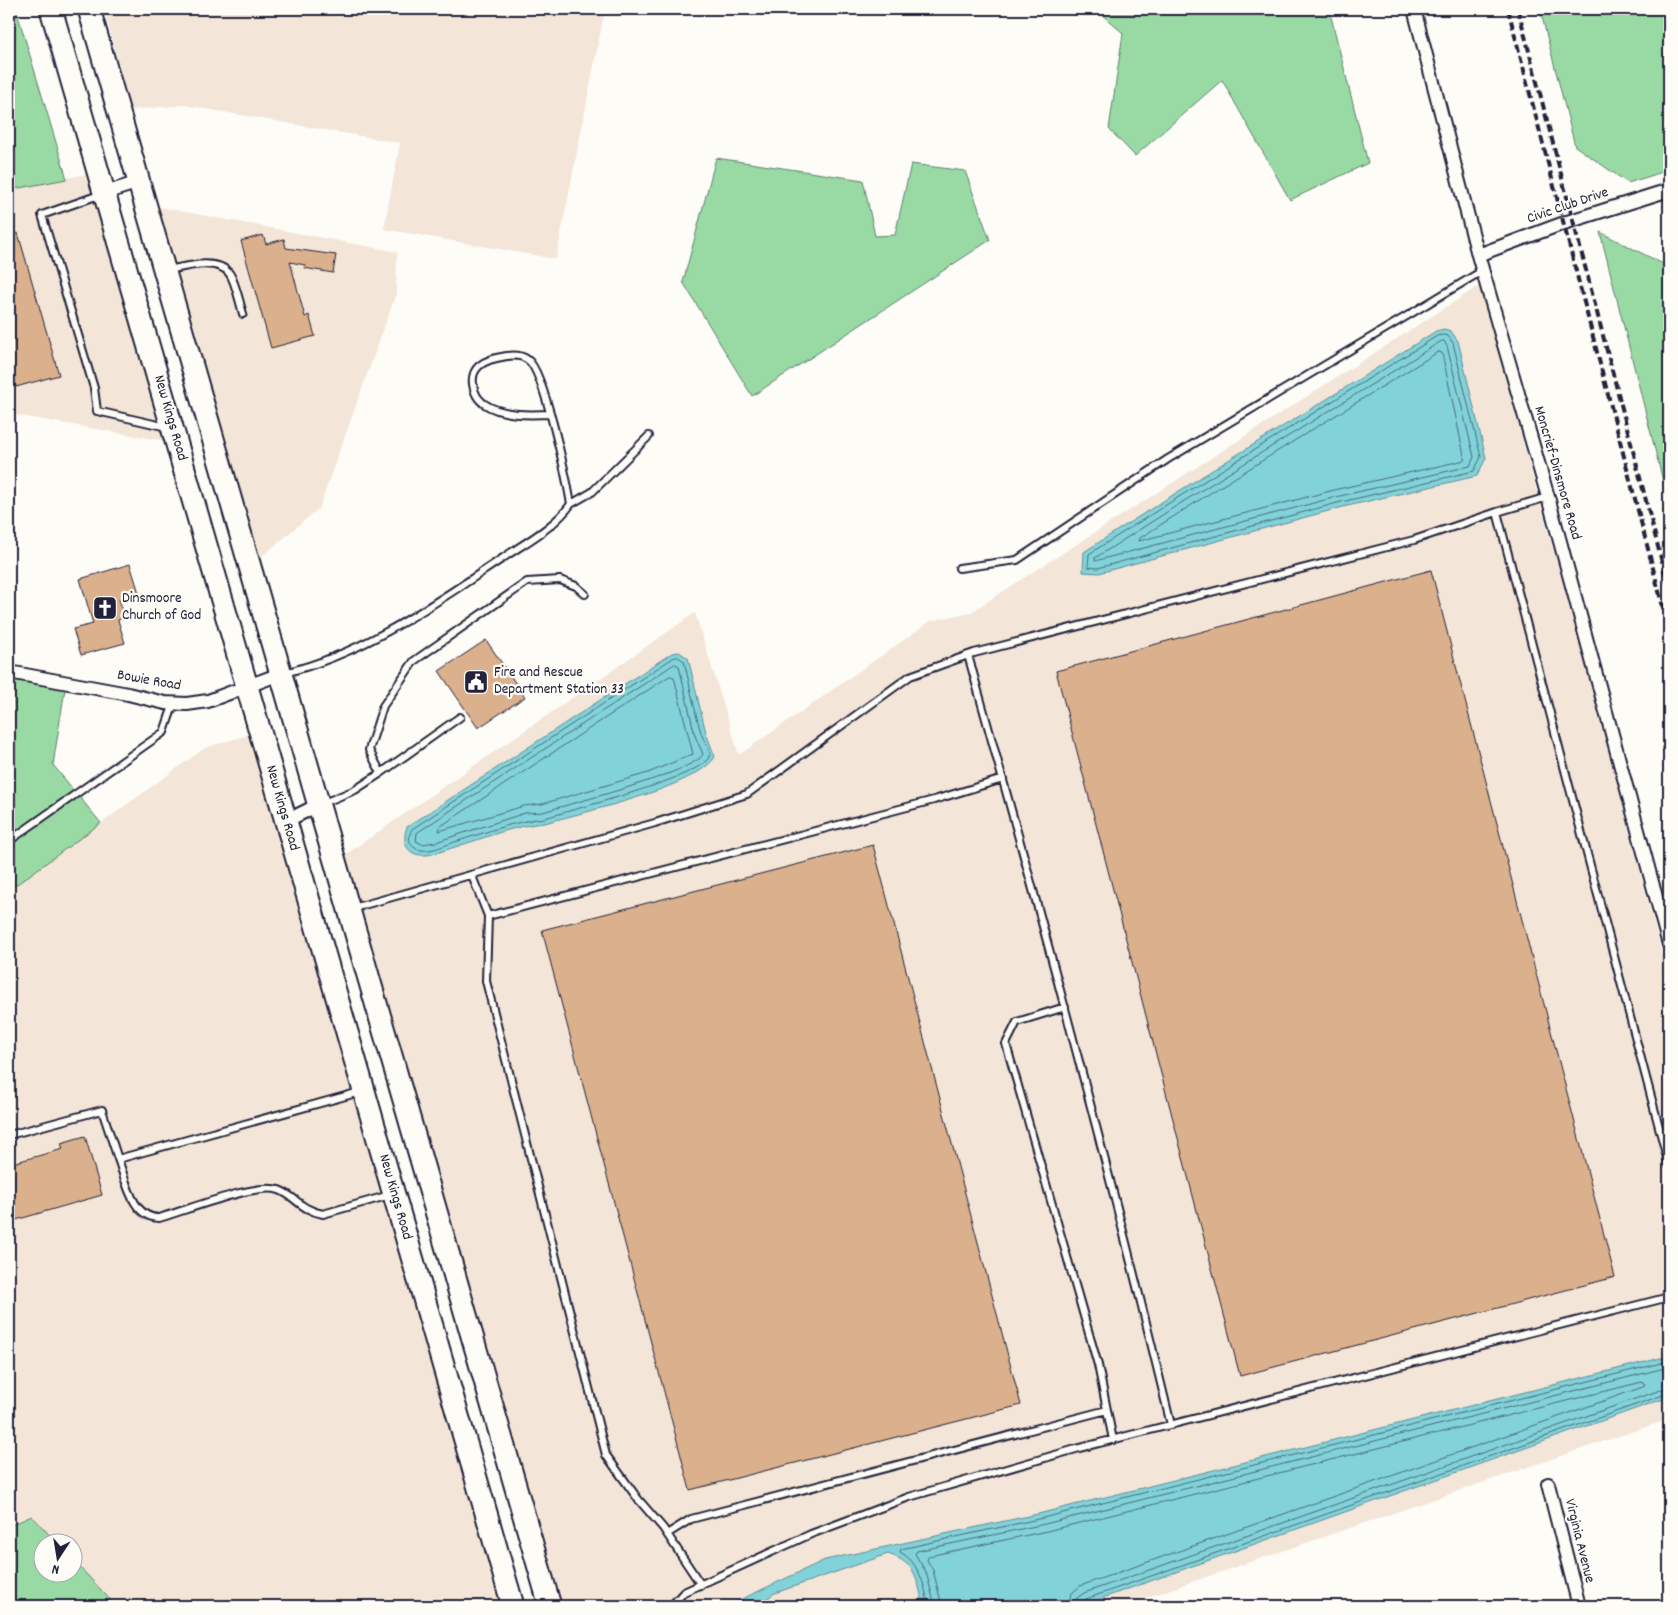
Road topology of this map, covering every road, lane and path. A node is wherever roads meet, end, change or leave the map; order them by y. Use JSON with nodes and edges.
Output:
{"nodes":[{"id":1,"x":51,"y":9,"type":"edge"},
{"id":2,"x":89,"y":9,"type":"edge"},
{"id":3,"x":1414,"y":9,"type":"edge"},
{"id":4,"x":139,"y":182,"type":"junction"},
{"id":5,"x":1669,"y":190,"type":"edge"},
{"id":6,"x":105,"y":193,"type":"junction"},
{"id":7,"x":1478,"y":255,"type":"junction"},
{"id":8,"x":164,"y":270,"type":"junction"},
{"id":9,"x":1482,"y":271,"type":"junction"},
{"id":10,"x":243,"y":314,"type":"dead end"},
{"id":11,"x":550,"y":414,"type":"junction"},
{"id":12,"x":173,"y":429,"type":"junction"},
{"id":13,"x":650,"y":436,"type":"dead end"},
{"id":14,"x":1548,"y":498,"type":"junction"},
{"id":15,"x":571,"y":504,"type":"junction"},
{"id":16,"x":1497,"y":512,"type":"junction"},
{"id":17,"x":959,"y":568,"type":"dead end"},
{"id":18,"x":585,"y":594,"type":"dead end"},
{"id":19,"x":968,"y":655,"type":"junction"},
{"id":20,"x":9,"y":672,"type":"edge"},
{"id":21,"x":280,"y":674,"type":"junction"},
{"id":22,"x":247,"y":686,"type":"junction"},
{"id":23,"x":174,"y":703,"type":"junction"},
{"id":24,"x":460,"y":717,"type":"dead end"},
{"id":25,"x":381,"y":773,"type":"junction"},
{"id":26,"x":1003,"y":778,"type":"junction"},
{"id":27,"x":318,"y":805,"type":"junction"},
{"id":28,"x":286,"y":821,"type":"junction"},
{"id":29,"x":9,"y":842,"type":"edge"},
{"id":30,"x":472,"y":876,"type":"junction"},
{"id":31,"x":349,"y":910,"type":"junction"},
{"id":32,"x":488,"y":916,"type":"junction"},
{"id":33,"x":1669,"y":945,"type":"edge"},
{"id":34,"x":1065,"y":1008,"type":"junction"},
{"id":35,"x":364,"y":1091,"type":"junction"},
{"id":36,"x":13,"y":1134,"type":"dead end"},
{"id":37,"x":118,"y":1158,"type":"junction"},
{"id":38,"x":1669,"y":1165,"type":"edge"},
{"id":39,"x":394,"y":1194,"type":"junction"},
{"id":40,"x":1669,"y":1297,"type":"edge"},
{"id":41,"x":1107,"y":1410,"type":"junction"},
{"id":42,"x":1171,"y":1424,"type":"junction"},
{"id":43,"x":1113,"y":1440,"type":"junction"},
{"id":44,"x":1548,"y":1484,"type":"dead end"},
{"id":45,"x":667,"y":1534,"type":"junction"},
{"id":46,"x":701,"y":1585,"type":"junction"},
{"id":47,"x":513,"y":1606,"type":"edge"},
{"id":48,"x":550,"y":1606,"type":"edge"},
{"id":49,"x":671,"y":1606,"type":"edge"},
{"id":50,"x":1579,"y":1606,"type":"edge"}],
"edges":[{"from":1,"to":6,"type":"highway","name":"New Kings Road"},
{"from":2,"to":4,"type":"highway"},
{"from":3,"to":7,"type":"street","name":"Moncrief-Dinsmore Road"},
{"from":4,"to":6,"type":"street"},
{"from":4,"to":8,"type":"highway"},
{"from":5,"to":7,"type":"street","name":"Civic Club Drive"},
{"from":6,"to":12,"type":"highway","name":"New Kings Road"},
{"from":6,"to":12,"type":"lane"},
{"from":7,"to":9,"type":"street","name":"Moncrief-Dinsmore Road"},
{"from":8,"to":10,"type":"lane"},
{"from":8,"to":21,"type":"highway"},
{"from":9,"to":14,"type":"street","name":"Moncrief-Dinsmore Road"},
{"from":9,"to":17,"type":"lane"},
{"from":11,"to":11,"type":"lane"},
{"from":11,"to":15,"type":"lane"},
{"from":12,"to":22,"type":"highway","name":"New Kings Road"},
{"from":13,"to":15,"type":"lane"},
{"from":14,"to":16,"type":"lane"},
{"from":14,"to":33,"type":"street","name":"Moncrief-Dinsmore Road"},
{"from":15,"to":21,"type":"lane"},
{"from":16,"to":19,"type":"lane"},
{"from":16,"to":38,"type":"lane"},
{"from":18,"to":25,"type":"lane"},
{"from":19,"to":26,"type":"lane"},
{"from":19,"to":30,"type":"lane"},
{"from":20,"to":23,"type":"street","name":"Bowie Road"},
{"from":21,"to":22,"type":"street","name":"Bowie Road"},
{"from":21,"to":27,"type":"highway"},
{"from":22,"to":23,"type":"street","name":"Bowie Road"},
{"from":22,"to":28,"type":"highway","name":"New Kings Road"},
{"from":23,"to":29,"type":"lane"},
{"from":24,"to":25,"type":"lane"},
{"from":25,"to":27,"type":"lane"},
{"from":26,"to":32,"type":"lane"},
{"from":26,"to":34,"type":"lane"},
{"from":27,"to":28,"type":"street"},
{"from":27,"to":31,"type":"highway"},
{"from":28,"to":35,"type":"highway","name":"New Kings Road"},
{"from":30,"to":31,"type":"lane"},
{"from":30,"to":32,"type":"lane"},
{"from":31,"to":48,"type":"highway"},
{"from":32,"to":45,"type":"lane"},
{"from":34,"to":41,"type":"lane"},
{"from":34,"to":42,"type":"lane"},
{"from":35,"to":37,"type":"lane"},
{"from":35,"to":39,"type":"highway","name":"New Kings Road"},
{"from":36,"to":37,"type":"lane"},
{"from":37,"to":39,"type":"lane"},
{"from":39,"to":47,"type":"highway","name":"New Kings Road"},
{"from":40,"to":42,"type":"lane"},
{"from":41,"to":43,"type":"lane"},
{"from":41,"to":45,"type":"lane"},
{"from":42,"to":43,"type":"lane"},
{"from":43,"to":46,"type":"lane"},
{"from":44,"to":50,"type":"street","name":"Virginia Avenue"},
{"from":45,"to":46,"type":"lane"},
{"from":46,"to":49,"type":"lane"}]}
